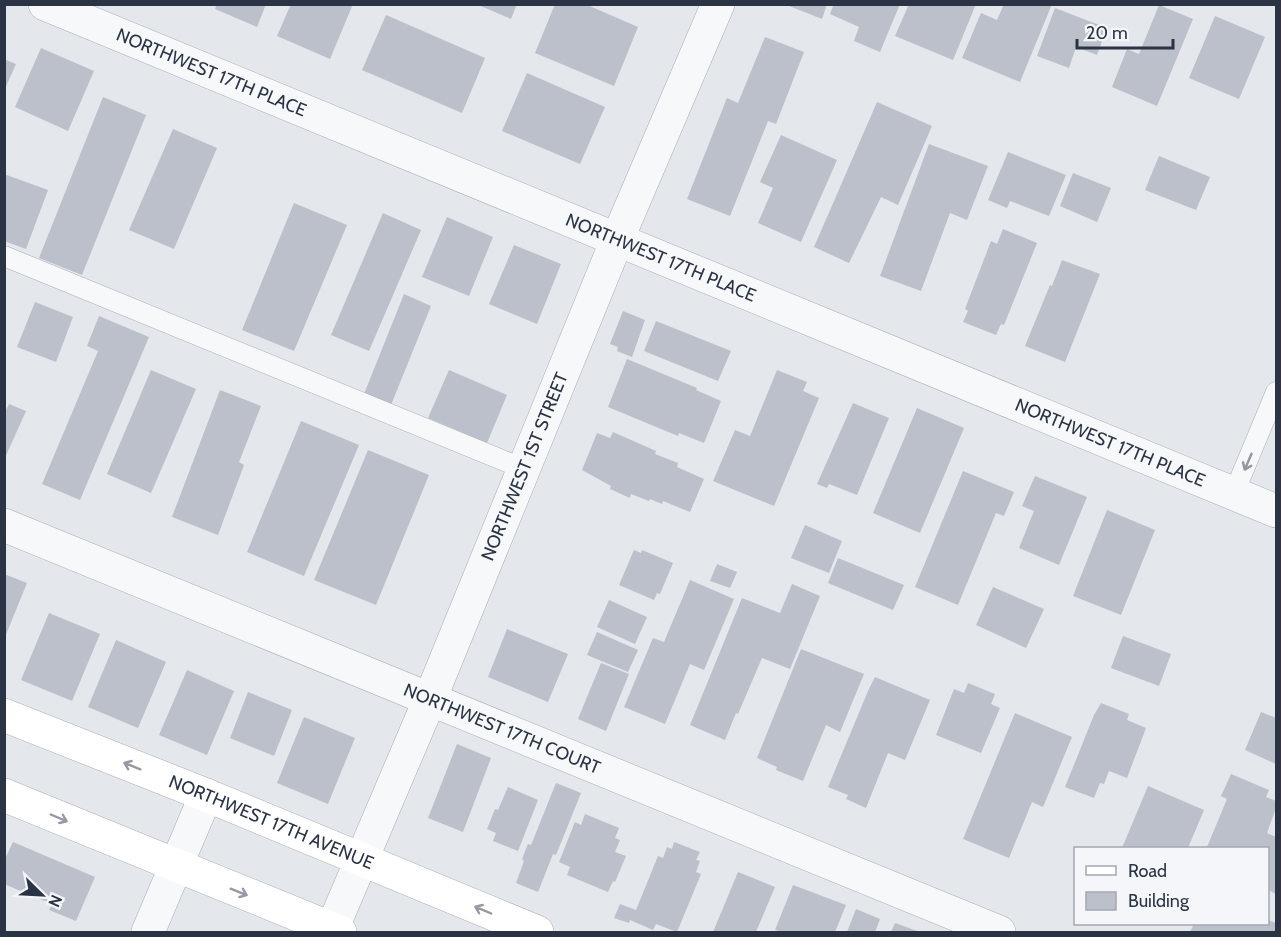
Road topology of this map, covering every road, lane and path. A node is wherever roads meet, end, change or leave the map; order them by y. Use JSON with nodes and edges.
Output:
{"nodes":[{"id":1,"x":45,"y":4,"type":"edge"},
{"id":2,"x":718,"y":4,"type":"edge"},
{"id":3,"x":617,"y":240,"type":"junction"},
{"id":4,"x":4,"y":256,"type":"edge"},
{"id":5,"x":1276,"y":392,"type":"edge"},
{"id":6,"x":524,"y":469,"type":"junction"},
{"id":7,"x":1234,"y":493,"type":"junction"},
{"id":8,"x":1276,"y":511,"type":"edge"},
{"id":9,"x":4,"y":525,"type":"edge"},
{"id":10,"x":430,"y":699,"type":"junction"},
{"id":11,"x":4,"y":715,"type":"edge"},
{"id":12,"x":4,"y":795,"type":"edge"},
{"id":13,"x":206,"y":795,"type":"junction"},
{"id":14,"x":361,"y":859,"type":"junction"},
{"id":15,"x":177,"y":867,"type":"junction"},
{"id":16,"x":336,"y":931,"type":"edge"},
{"id":17,"x":148,"y":933,"type":"edge"},
{"id":18,"x":537,"y":933,"type":"edge"},
{"id":19,"x":999,"y":933,"type":"edge"}],
"edges":[{"from":1,"to":3,"type":"street","name":"NORTHWEST 17TH PLACE"},
{"from":2,"to":3,"type":"street","name":"NORTHWEST 1ST STREET"},
{"from":3,"to":6,"type":"street","name":"NORTHWEST 1ST STREET"},
{"from":3,"to":7,"type":"street","name":"NORTHWEST 17TH PLACE"},
{"from":4,"to":6,"type":"lane"},
{"from":5,"to":7,"type":"lane","one_way":true},
{"from":6,"to":10,"type":"street","name":"NORTHWEST 1ST STREET"},
{"from":7,"to":8,"type":"street","name":"NORTHWEST 17TH PLACE"},
{"from":9,"to":10,"type":"street","name":"NORTHWEST 17TH COURT"},
{"from":10,"to":14,"type":"street","name":"NORTHWEST 1ST STREET"},
{"from":10,"to":19,"type":"street","name":"NORTHWEST 17TH COURT"},
{"from":13,"to":11,"type":"main road","name":"NORTHWEST 17TH AVENUE","one_way":true},
{"from":12,"to":15,"type":"main road","one_way":true},
{"from":13,"to":14,"type":"main road","name":"NORTHWEST 17TH AVENUE"},
{"from":13,"to":15,"type":"street"},
{"from":14,"to":16,"type":"street","name":"NORTHWEST 1ST STREET"},
{"from":18,"to":14,"type":"main road","name":"NORTHWEST 17TH AVENUE","one_way":true},
{"from":15,"to":16,"type":"main road","one_way":true},
{"from":15,"to":17,"type":"street"}]}
